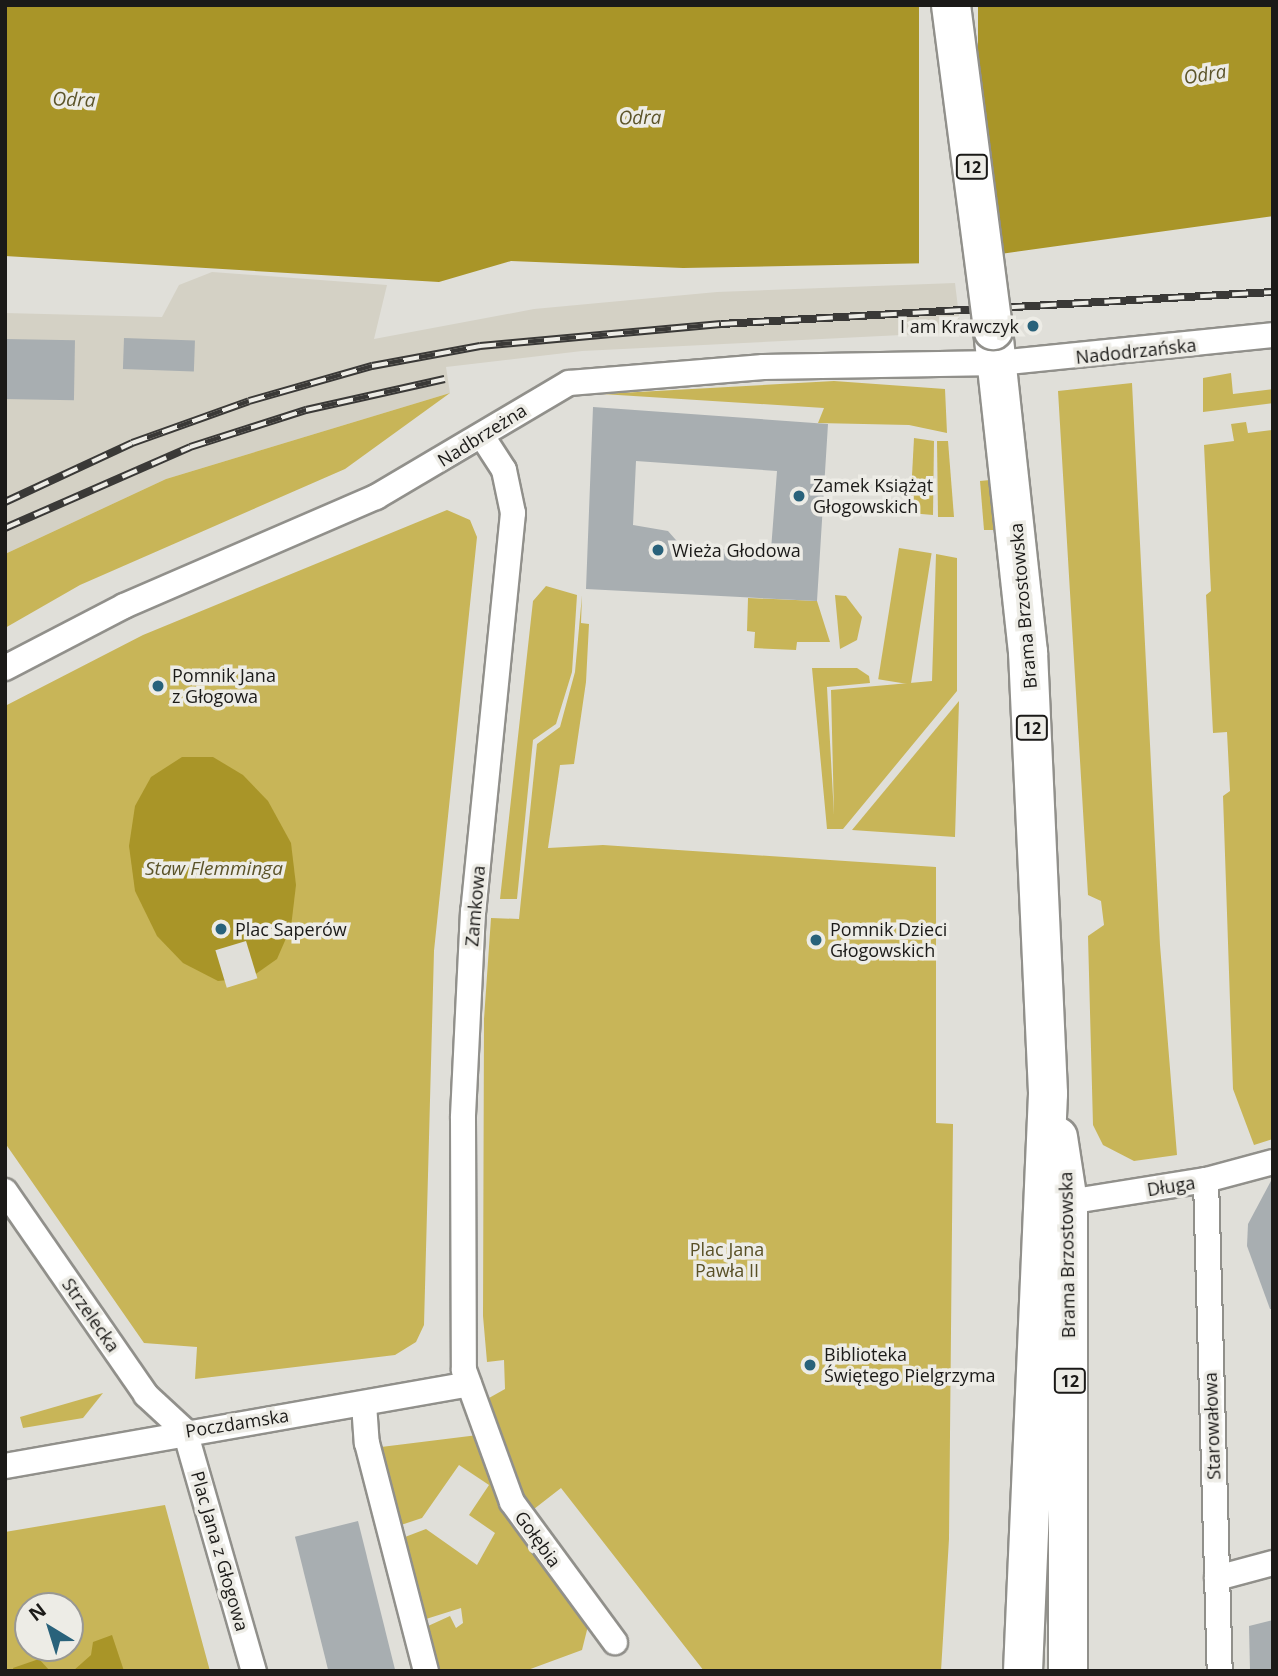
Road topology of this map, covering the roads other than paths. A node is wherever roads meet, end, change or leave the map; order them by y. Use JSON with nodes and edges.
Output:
{"nodes":[{"id":1,"x":951,"y":5,"type":"edge"},
{"id":2,"x":1273,"y":335,"type":"edge"},
{"id":3,"x":996,"y":346,"type":"junction"},
{"id":4,"x":482,"y":436,"type":"junction"},
{"id":5,"x":5,"y":668,"type":"edge"},
{"id":6,"x":1048,"y":1094,"type":"junction"},
{"id":7,"x":1273,"y":1162,"type":"edge"},
{"id":8,"x":1206,"y":1180,"type":"junction"},
{"id":9,"x":5,"y":1191,"type":"edge"},
{"id":10,"x":1068,"y":1202,"type":"junction"},
{"id":11,"x":469,"y":1384,"type":"junction"},
{"id":12,"x":364,"y":1404,"type":"junction"},
{"id":13,"x":185,"y":1431,"type":"junction"},
{"id":14,"x":5,"y":1466,"type":"edge"},
{"id":15,"x":1273,"y":1563,"type":"edge"},
{"id":16,"x":1217,"y":1578,"type":"junction"},
{"id":17,"x":615,"y":1642,"type":"dead end"},
{"id":18,"x":254,"y":1671,"type":"edge"},
{"id":19,"x":426,"y":1671,"type":"edge"},
{"id":20,"x":1023,"y":1671,"type":"edge"},
{"id":21,"x":1068,"y":1671,"type":"edge"},
{"id":22,"x":1220,"y":1671,"type":"edge"}],
"edges":[{"from":1,"to":3,"type":"main road","number":"12","bridge":true},
{"from":2,"to":3,"type":"street","name":"Nadodrzańska"},
{"from":3,"to":4,"type":"street","name":"Nadbrzeżna"},
{"from":3,"to":6,"type":"main road","name":"Brama Brzostowska","number":"12"},
{"from":4,"to":5,"type":"street","name":"Nadbrzeżna"},
{"from":4,"to":11,"type":"street","name":"Zamkowa"},
{"from":6,"to":10,"type":"main road","name":"Brama Brzostowska","number":"12"},
{"from":6,"to":20,"type":"main road","name":"Brama Brzostowska","number":"12"},
{"from":7,"to":8,"type":"street","name":"Długa"},
{"from":8,"to":10,"type":"street","name":"Długa"},
{"from":8,"to":16,"type":"street","name":"Starowałowa"},
{"from":9,"to":13,"type":"street","name":"Strzelecka"},
{"from":10,"to":21,"type":"main road","name":"Brama Brzostowska","number":"12"},
{"from":11,"to":12,"type":"street","name":"Poczdamska"},
{"from":11,"to":17,"type":"street","name":"Gołębia"},
{"from":12,"to":13,"type":"street","name":"Poczdamska"},
{"from":12,"to":19,"type":"street"},
{"from":13,"to":14,"type":"street","name":"Poczdamska"},
{"from":13,"to":18,"type":"street","name":"Plac Jana z Głogowa"},
{"from":15,"to":16,"type":"street"},
{"from":16,"to":22,"type":"street","name":"Starowałowa"}]}
